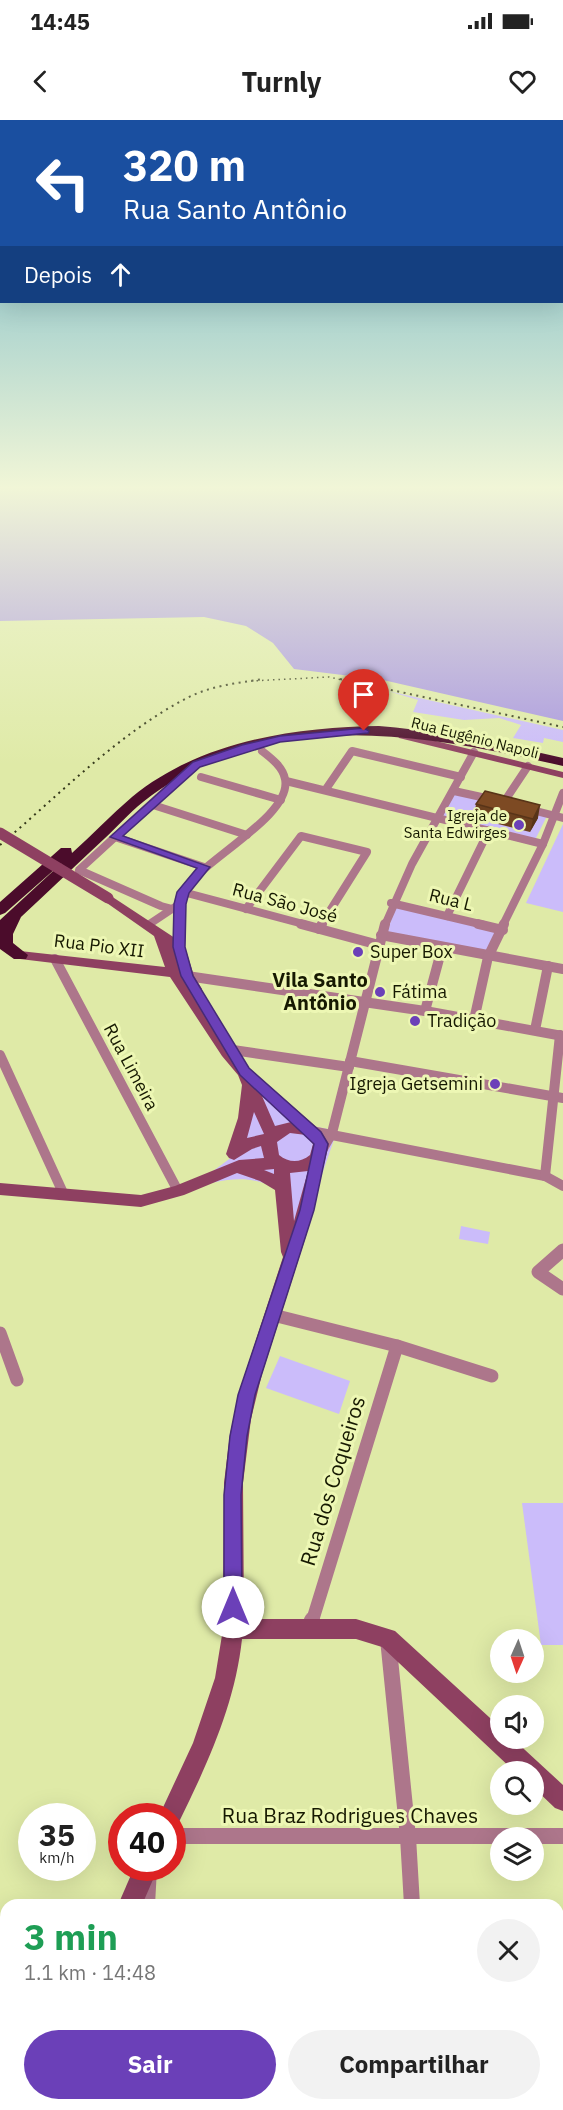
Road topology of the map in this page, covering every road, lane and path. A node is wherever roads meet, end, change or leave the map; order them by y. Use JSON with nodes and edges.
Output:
{"nodes":[{"id":1,"x":345,"y":732,"type":"junction"},
{"id":2,"x":262,"y":751,"type":"dead end"},
{"id":3,"x":563,"y":751,"type":"edge"},
{"id":4,"x":474,"y":752,"type":"junction"},
{"id":5,"x":563,"y":762,"type":"edge"},
{"id":6,"x":528,"y":766,"type":"junction"},
{"id":7,"x":199,"y":771,"type":"junction"},
{"id":8,"x":563,"y":775,"type":"edge"},
{"id":9,"x":461,"y":777,"type":"junction"},
{"id":10,"x":286,"y":781,"type":"junction"},
{"id":11,"x":326,"y":789,"type":"junction"},
{"id":12,"x":454,"y":791,"type":"junction"},
{"id":13,"x":563,"y":793,"type":"edge"},
{"id":14,"x":281,"y":800,"type":"junction"},
{"id":15,"x":504,"y":802,"type":"junction"},
{"id":16,"x":153,"y":805,"type":"junction"},
{"id":17,"x":552,"y":815,"type":"junction"},
{"id":18,"x":436,"y":816,"type":"junction"},
{"id":19,"x":563,"y":818,"type":"edge"},
{"id":20,"x":489,"y":830,"type":"junction"},
{"id":21,"x":0,"y":833,"type":"edge"},
{"id":22,"x":247,"y":835,"type":"junction"},
{"id":23,"x":116,"y":837,"type":"junction"},
{"id":24,"x":543,"y":844,"type":"junction"},
{"id":25,"x":85,"y":848,"type":"junction"},
{"id":26,"x":204,"y":867,"type":"junction"},
{"id":27,"x":183,"y":892,"type":"junction"},
{"id":28,"x":392,"y":903,"type":"junction"},
{"id":29,"x":177,"y":908,"type":"junction"},
{"id":30,"x":246,"y":909,"type":"junction"},
{"id":31,"x":0,"y":910,"type":"edge"},
{"id":32,"x":17,"y":914,"type":"junction"},
{"id":33,"x":447,"y":916,"type":"junction"},
{"id":34,"x":148,"y":925,"type":"junction"},
{"id":35,"x":319,"y":928,"type":"junction"},
{"id":36,"x":0,"y":929,"type":"edge"},
{"id":37,"x":503,"y":930,"type":"junction"},
{"id":38,"x":160,"y":934,"type":"junction"},
{"id":39,"x":380,"y":940,"type":"junction"},
{"id":40,"x":179,"y":947,"type":"junction"},
{"id":41,"x":442,"y":948,"type":"junction"},
{"id":42,"x":20,"y":954,"type":"junction"},
{"id":43,"x":488,"y":957,"type":"junction"},
{"id":44,"x":0,"y":959,"type":"edge"},
{"id":45,"x":55,"y":959,"type":"junction"},
{"id":46,"x":548,"y":966,"type":"junction"},
{"id":47,"x":563,"y":969,"type":"edge"},
{"id":48,"x":181,"y":975,"type":"junction"},
{"id":49,"x":364,"y":1003,"type":"junction"},
{"id":50,"x":425,"y":1011,"type":"junction"},
{"id":51,"x":474,"y":1020,"type":"junction"},
{"id":52,"x":535,"y":1030,"type":"junction"},
{"id":53,"x":561,"y":1035,"type":"edge"},
{"id":54,"x":230,"y":1051,"type":"junction"},
{"id":55,"x":0,"y":1055,"type":"edge"},
{"id":56,"x":350,"y":1064,"type":"junction"},
{"id":57,"x":246,"y":1078,"type":"junction"},
{"id":58,"x":557,"y":1097,"type":"edge"},
{"id":59,"x":309,"y":1130,"type":"junction"},
{"id":60,"x":332,"y":1133,"type":"junction"},
{"id":61,"x":272,"y":1137,"type":"junction"},
{"id":62,"x":320,"y":1154,"type":"junction"},
{"id":63,"x":235,"y":1161,"type":"junction"},
{"id":64,"x":279,"y":1164,"type":"junction"},
{"id":65,"x":545,"y":1176,"type":"junction"},
{"id":66,"x":563,"y":1186,"type":"edge"},
{"id":67,"x":283,"y":1187,"type":"junction"},
{"id":68,"x":0,"y":1189,"type":"edge"},
{"id":69,"x":178,"y":1191,"type":"junction"},
{"id":70,"x":64,"y":1195,"type":"junction"},
{"id":71,"x":563,"y":1250,"type":"edge"},
{"id":72,"x":290,"y":1258,"type":"junction"},
{"id":73,"x":563,"y":1289,"type":"edge"},
{"id":74,"x":273,"y":1314,"type":"junction"},
{"id":75,"x":0,"y":1333,"type":"edge"},
{"id":76,"x":397,"y":1346,"type":"junction"},
{"id":77,"x":492,"y":1376,"type":"dead end"},
{"id":78,"x":17,"y":1380,"type":"dead end"},
{"id":79,"x":310,"y":1628,"type":"junction"},
{"id":80,"x":233,"y":1629,"type":"junction"},
{"id":81,"x":388,"y":1638,"type":"junction"},
{"id":82,"x":521,"y":1761,"type":"edge"},
{"id":83,"x":544,"y":1782,"type":"edge"},
{"id":84,"x":563,"y":1800,"type":"edge"},
{"id":85,"x":176,"y":1803,"type":"edge"},
{"id":86,"x":186,"y":1836,"type":"edge"},
{"id":87,"x":563,"y":1836,"type":"edge"},
{"id":88,"x":408,"y":1837,"type":"junction"},
{"id":89,"x":141,"y":1881,"type":"edge"},
{"id":90,"x":147,"y":1881,"type":"edge"},
{"id":91,"x":133,"y":1899,"type":"edge"},
{"id":92,"x":147,"y":1899,"type":"edge"},
{"id":93,"x":412,"y":1899,"type":"edge"}],
"edges":[{"from":1,"to":4,"type":"street","name":"Rua Eugênio Napoli"},
{"from":1,"to":5,"type":"highway"},
{"from":1,"to":7,"type":"highway"},
{"from":2,"to":10,"type":"street"},
{"from":3,"to":31,"type":"highway"},
{"from":4,"to":6,"type":"street","name":"Rua Eugênio Napoli"},
{"from":4,"to":9,"type":"street"},
{"from":6,"to":8,"type":"street","name":"Rua Eugênio Napoli"},
{"from":6,"to":15,"type":"street"},
{"from":7,"to":14,"type":"street"},
{"from":7,"to":16,"type":"street"},
{"from":7,"to":25,"type":"highway"},
{"from":9,"to":11,"type":"street"},
{"from":9,"to":12,"type":"street"},
{"from":10,"to":11,"type":"street"},
{"from":10,"to":14,"type":"street"},
{"from":11,"to":18,"type":"street"},
{"from":12,"to":15,"type":"street"},
{"from":12,"to":18,"type":"street"},
{"from":13,"to":17,"type":"street"},
{"from":14,"to":22,"type":"street"},
{"from":15,"to":17,"type":"street"},
{"from":16,"to":22,"type":"street"},
{"from":16,"to":23,"type":"street"},
{"from":17,"to":19,"type":"street"},
{"from":17,"to":24,"type":"street"},
{"from":18,"to":20,"type":"street"},
{"from":18,"to":28,"type":"street"},
{"from":20,"to":24,"type":"street"},
{"from":20,"to":33,"type":"street"},
{"from":21,"to":34,"type":"street","bridge":true},
{"from":22,"to":26,"type":"street"},
{"from":23,"to":25,"type":"highway"},
{"from":23,"to":26,"type":"street"},
{"from":23,"to":29,"type":"street"},
{"from":24,"to":37,"type":"street"},
{"from":25,"to":32,"type":"highway"},
{"from":26,"to":27,"type":"street"},
{"from":27,"to":29,"type":"street"},
{"from":27,"to":30,"type":"street","name":"Rua São José"},
{"from":28,"to":33,"type":"street","name":"Rua L"},
{"from":28,"to":39,"type":"street"},
{"from":29,"to":34,"type":"street"},
{"from":29,"to":40,"type":"street"},
{"from":30,"to":35,"type":"street","name":"Rua São José"},
{"from":30,"to":35,"type":"street"},
{"from":32,"to":36,"type":"highway"},
{"from":32,"to":42,"type":"highway"},
{"from":33,"to":37,"type":"street","name":"Rua L"},
{"from":34,"to":38,"type":"street"},
{"from":35,"to":39,"type":"street","name":"Rua São José"},
{"from":37,"to":43,"type":"street"},
{"from":38,"to":40,"type":"street"},
{"from":38,"to":48,"type":"street"},
{"from":39,"to":41,"type":"street","name":"Rua São José"},
{"from":39,"to":49,"type":"street"},
{"from":40,"to":48,"type":"street"},
{"from":41,"to":43,"type":"street","name":"Rua São José"},
{"from":41,"to":50,"type":"street"},
{"from":42,"to":44,"type":"highway"},
{"from":42,"to":45,"type":"street","name":"Rua Pio XII"},
{"from":43,"to":46,"type":"street","name":"Rua São José"},
{"from":43,"to":51,"type":"street"},
{"from":45,"to":48,"type":"street","name":"Rua Pio XII"},
{"from":45,"to":69,"type":"street","name":"Rua Limeira"},
{"from":46,"to":47,"type":"street","name":"Rua São José"},
{"from":46,"to":52,"type":"street"},
{"from":48,"to":49,"type":"street","name":"Rua Pio XII"},
{"from":48,"to":54,"type":"street"},
{"from":49,"to":50,"type":"street","name":"Rua Pio XII"},
{"from":49,"to":56,"type":"street"},
{"from":50,"to":51,"type":"street","name":"Rua Pio XII"},
{"from":51,"to":52,"type":"street","name":"Rua Pio XII"},
{"from":52,"to":53,"type":"street","name":"Rua Pio XII"},
{"from":53,"to":58,"type":"street"},
{"from":54,"to":56,"type":"street"},
{"from":54,"to":57,"type":"street"},
{"from":55,"to":70,"type":"street"},
{"from":56,"to":58,"type":"street"},
{"from":56,"to":60,"type":"street"},
{"from":57,"to":59,"type":"street"},
{"from":57,"to":61,"type":"street"},
{"from":57,"to":63,"type":"street"},
{"from":58,"to":65,"type":"street"},
{"from":59,"to":60,"type":"street"},
{"from":59,"to":61,"type":"street"},
{"from":59,"to":62,"type":"street"},
{"from":60,"to":62,"type":"street"},
{"from":60,"to":65,"type":"street"},
{"from":61,"to":63,"type":"street"},
{"from":61,"to":64,"type":"street"},
{"from":62,"to":64,"type":"street"},
{"from":62,"to":72,"type":"street"},
{"from":63,"to":64,"type":"street"},
{"from":63,"to":67,"type":"street"},
{"from":63,"to":69,"type":"street"},
{"from":64,"to":67,"type":"street"},
{"from":65,"to":66,"type":"street"},
{"from":67,"to":72,"type":"street"},
{"from":68,"to":70,"type":"street"},
{"from":69,"to":70,"type":"street"},
{"from":71,"to":73,"type":"street"},
{"from":72,"to":74,"type":"street"},
{"from":74,"to":76,"type":"street"},
{"from":74,"to":80,"type":"street"},
{"from":75,"to":78,"type":"street"},
{"from":76,"to":77,"type":"street"},
{"from":76,"to":79,"type":"street","name":"Rua dos Coqueiros"},
{"from":79,"to":80,"type":"street"},
{"from":79,"to":81,"type":"street"},
{"from":80,"to":85,"type":"street"},
{"from":81,"to":82,"type":"street"},
{"from":81,"to":88,"type":"street"},
{"from":83,"to":84,"type":"street"},
{"from":86,"to":88,"type":"street","name":"Rua Braz Rodrigues Chaves"},
{"from":87,"to":88,"type":"street","name":"Rua Braz Rodrigues Chaves"},
{"from":88,"to":93,"type":"street"},
{"from":89,"to":91,"type":"street"},
{"from":90,"to":92,"type":"street"}]}
